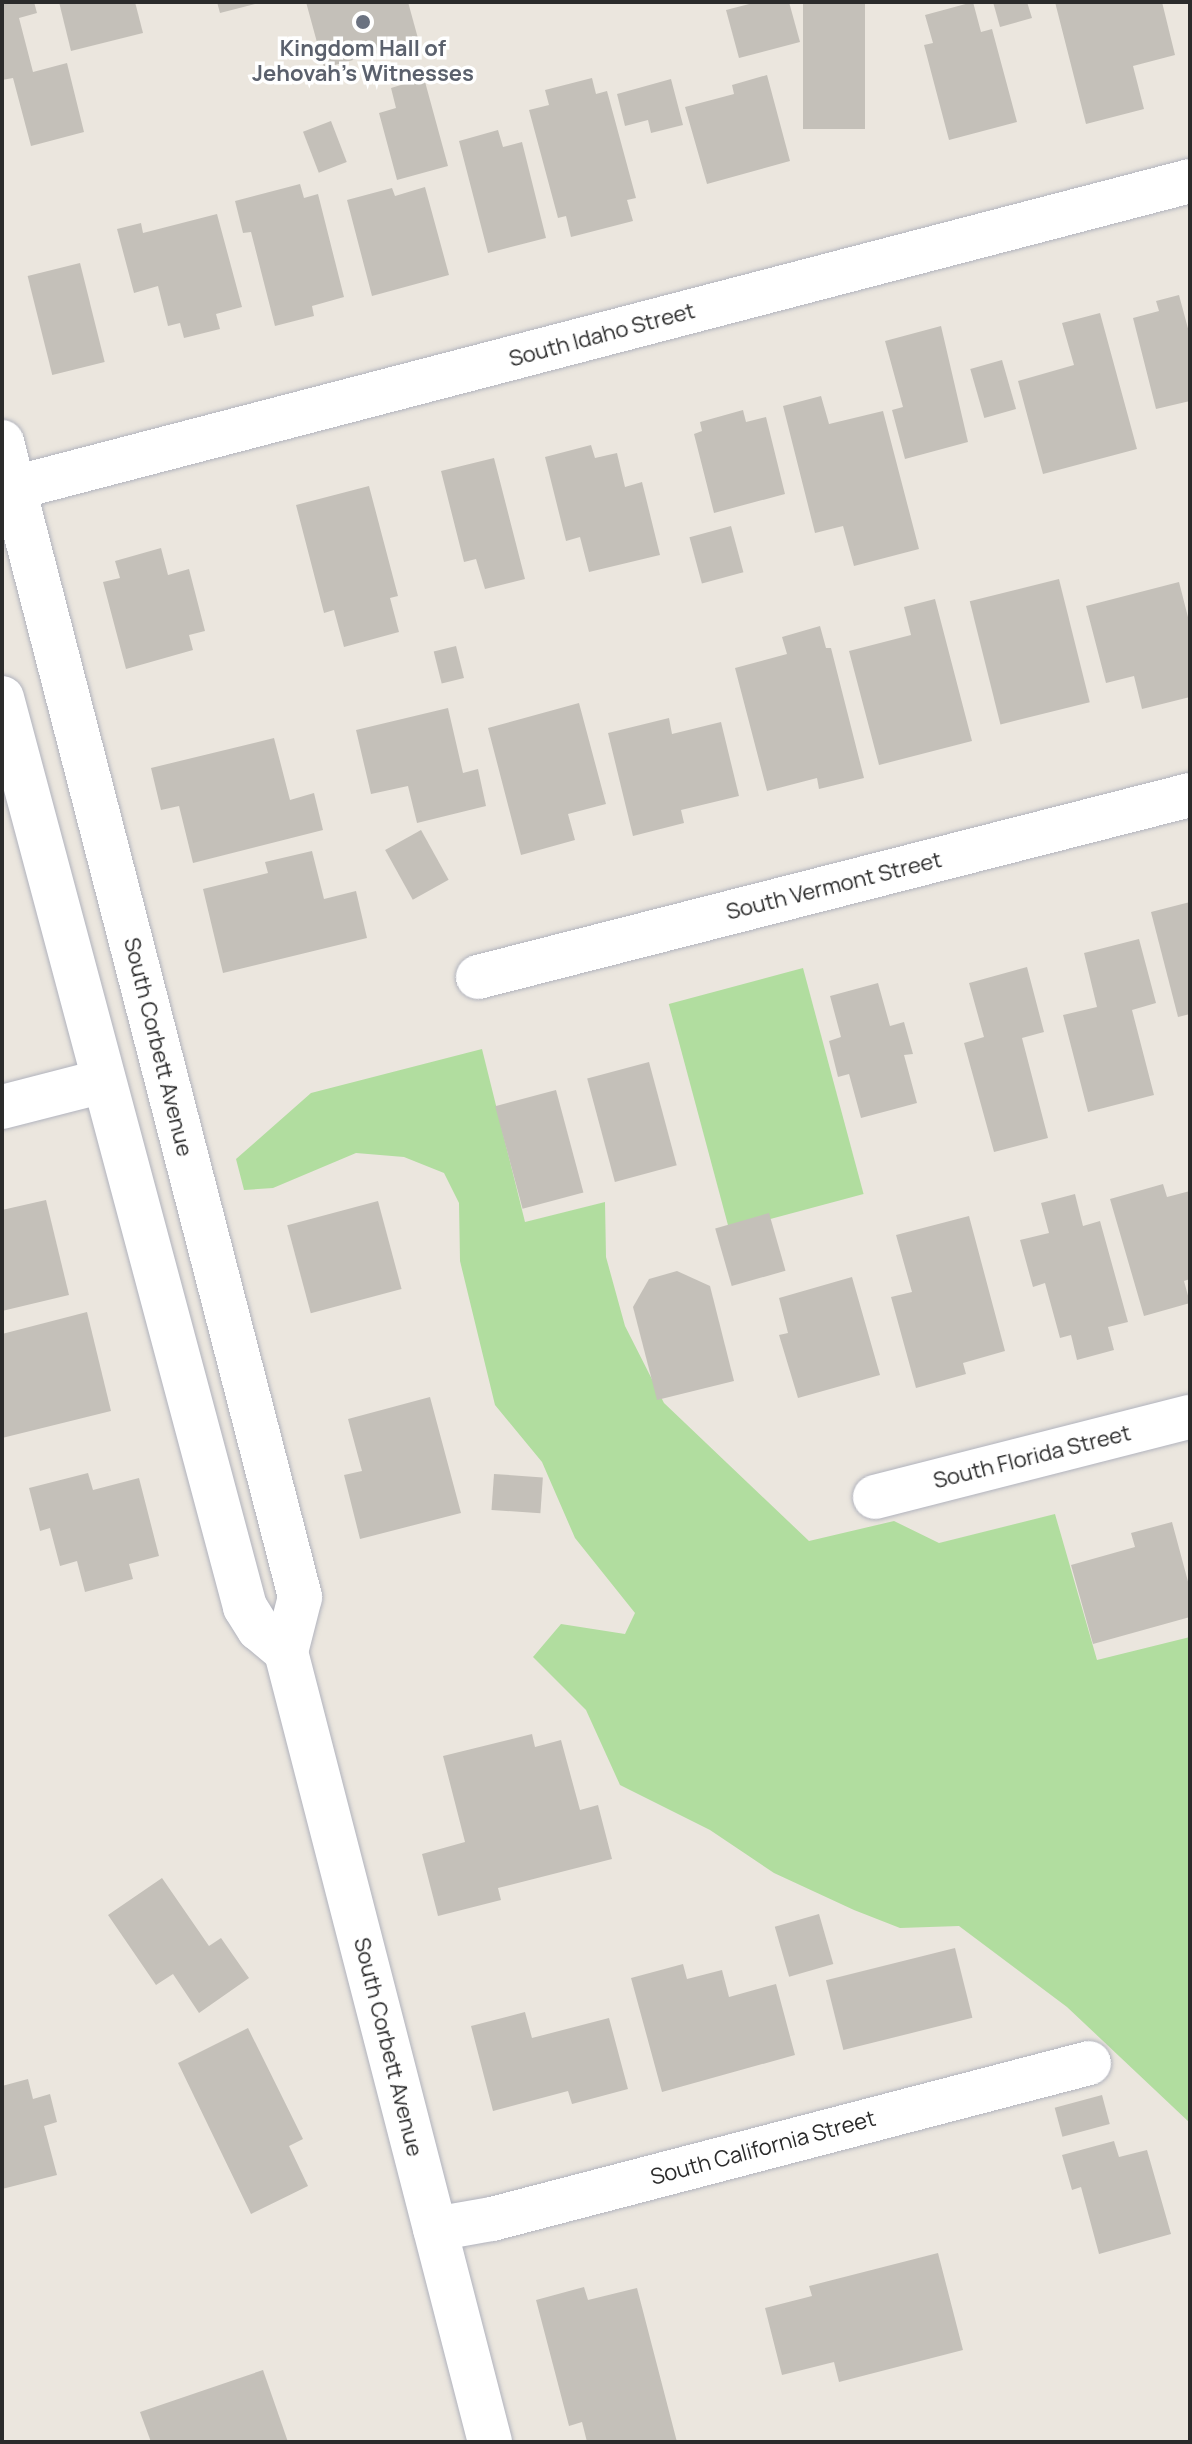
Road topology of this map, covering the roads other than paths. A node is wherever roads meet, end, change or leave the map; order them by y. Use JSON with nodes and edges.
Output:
{"nodes":[{"id":1,"x":1190,"y":181,"type":"edge"},
{"id":2,"x":2,"y":442,"type":"edge"},
{"id":3,"x":14,"y":488,"type":"junction"},
{"id":4,"x":2,"y":698,"type":"edge"},
{"id":5,"x":1190,"y":795,"type":"edge"},
{"id":6,"x":478,"y":977,"type":"dead end"},
{"id":7,"x":103,"y":1081,"type":"junction"},
{"id":8,"x":2,"y":1107,"type":"edge"},
{"id":9,"x":1190,"y":1417,"type":"edge"},
{"id":10,"x":875,"y":1497,"type":"dead end"},
{"id":11,"x":286,"y":1652,"type":"junction"},
{"id":12,"x":1089,"y":2063,"type":"dead end"},
{"id":13,"x":435,"y":2229,"type":"junction"},
{"id":14,"x":490,"y":2442,"type":"edge"}],
"edges":[{"from":1,"to":3,"type":"street","name":"South Idaho Street"},
{"from":2,"to":3,"type":"street","name":"South Corbett Avenue"},
{"from":3,"to":11,"type":"street","name":"South Corbett Avenue"},
{"from":4,"to":7,"type":"street"},
{"from":5,"to":6,"type":"street","name":"South Vermont Street"},
{"from":7,"to":8,"type":"street"},
{"from":7,"to":11,"type":"street"},
{"from":9,"to":10,"type":"street","name":"South Florida Street"},
{"from":11,"to":13,"type":"street","name":"South Corbett Avenue"},
{"from":12,"to":13,"type":"street","name":"South California Street"},
{"from":13,"to":14,"type":"street","name":"South Corbett Avenue"}]}
